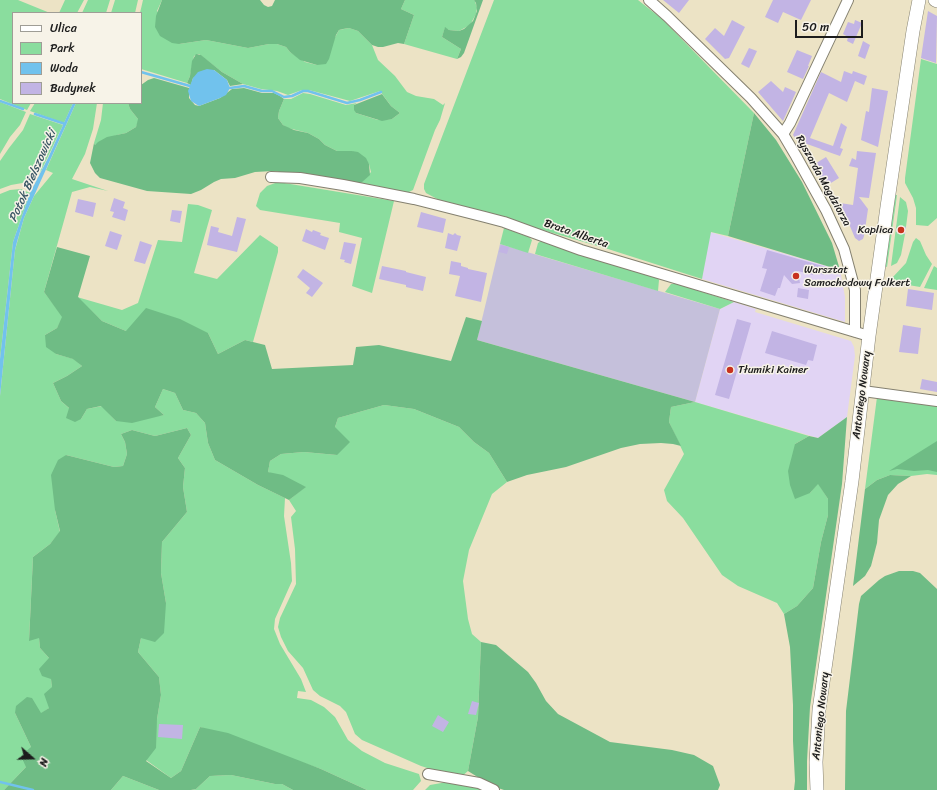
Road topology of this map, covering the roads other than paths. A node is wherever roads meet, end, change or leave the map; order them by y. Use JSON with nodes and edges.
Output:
{"nodes":[{"id":1,"x":649,"y":0,"type":"edge"},
{"id":2,"x":848,"y":0,"type":"edge"},
{"id":3,"x":919,"y":0,"type":"edge"},
{"id":4,"x":783,"y":134,"type":"junction"},
{"id":5,"x":271,"y":177,"type":"dead end"},
{"id":6,"x":856,"y":332,"type":"junction"},
{"id":7,"x":869,"y":336,"type":"junction"},
{"id":8,"x":863,"y":391,"type":"junction"},
{"id":9,"x":937,"y":401,"type":"edge"},
{"id":10,"x":428,"y":774,"type":"dead end"},
{"id":11,"x":494,"y":790,"type":"edge"},
{"id":12,"x":817,"y":790,"type":"edge"}],
"edges":[{"from":1,"to":4,"type":"street","name":"Ryszarda Magdziorza"},
{"from":2,"to":4,"type":"street"},
{"from":3,"to":7,"type":"street","name":"Antoniego Nowary"},
{"from":4,"to":6,"type":"street","name":"Ryszarda Magdziorza"},
{"from":5,"to":6,"type":"street","name":"Brata Alberta"},
{"from":6,"to":7,"type":"street","name":"Brata Alberta"},
{"from":7,"to":8,"type":"street","name":"Antoniego Nowary"},
{"from":8,"to":9,"type":"street"},
{"from":8,"to":12,"type":"street","name":"Antoniego Nowary"},
{"from":10,"to":11,"type":"street"}]}
